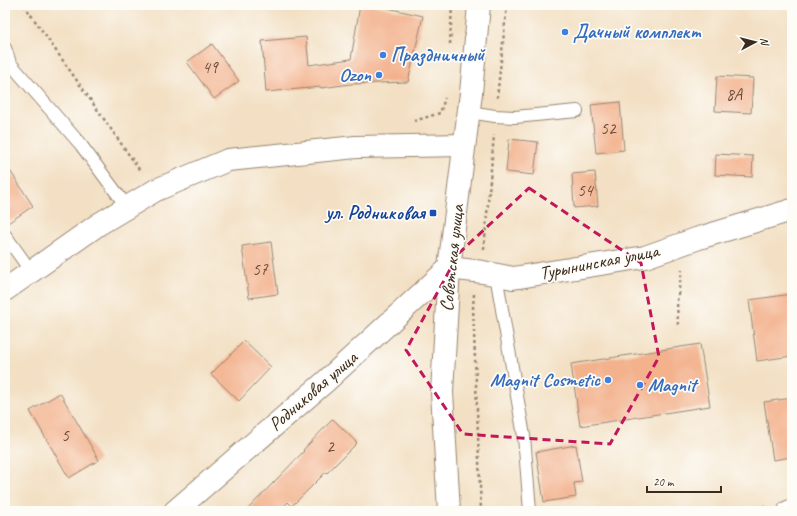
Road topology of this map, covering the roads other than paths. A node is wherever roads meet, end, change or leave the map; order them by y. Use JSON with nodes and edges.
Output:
{"nodes":[{"id":1,"x":479,"y":5,"type":"edge"},
{"id":2,"x":5,"y":48,"type":"edge"},
{"id":3,"x":577,"y":111,"type":"dead end"},
{"id":4,"x":469,"y":112,"type":"junction"},
{"id":5,"x":464,"y":145,"type":"junction"},
{"id":6,"x":128,"y":207,"type":"junction"},
{"id":7,"x":792,"y":210,"type":"edge"},
{"id":8,"x":5,"y":235,"type":"edge"},
{"id":9,"x":449,"y":268,"type":"junction"},
{"id":10,"x":31,"y":272,"type":"junction"},
{"id":11,"x":489,"y":274,"type":"junction"},
{"id":12,"x":5,"y":290,"type":"edge"},
{"id":13,"x":792,"y":505,"type":"edge"},
{"id":14,"x":174,"y":511,"type":"edge"},
{"id":15,"x":449,"y":511,"type":"edge"},
{"id":16,"x":530,"y":511,"type":"edge"},
{"id":17,"x":786,"y":511,"type":"edge"}],
"edges":[{"from":1,"to":4,"type":"street","name":"Советская улица"},
{"from":2,"to":6,"type":"lane"},
{"from":3,"to":4,"type":"lane"},
{"from":4,"to":5,"type":"street","name":"Советская улица"},
{"from":5,"to":6,"type":"street"},
{"from":5,"to":9,"type":"street","name":"Советская улица"},
{"from":6,"to":10,"type":"street"},
{"from":7,"to":11,"type":"street","name":"Турынинская улица"},
{"from":8,"to":10,"type":"lane"},
{"from":9,"to":11,"type":"street","name":"Турынинская улица"},
{"from":9,"to":14,"type":"street","name":"Родниковая улица"},
{"from":9,"to":15,"type":"street","name":"Советская улица"},
{"from":10,"to":12,"type":"street"},
{"from":11,"to":16,"type":"lane"},
{"from":13,"to":17,"type":"lane"}]}
